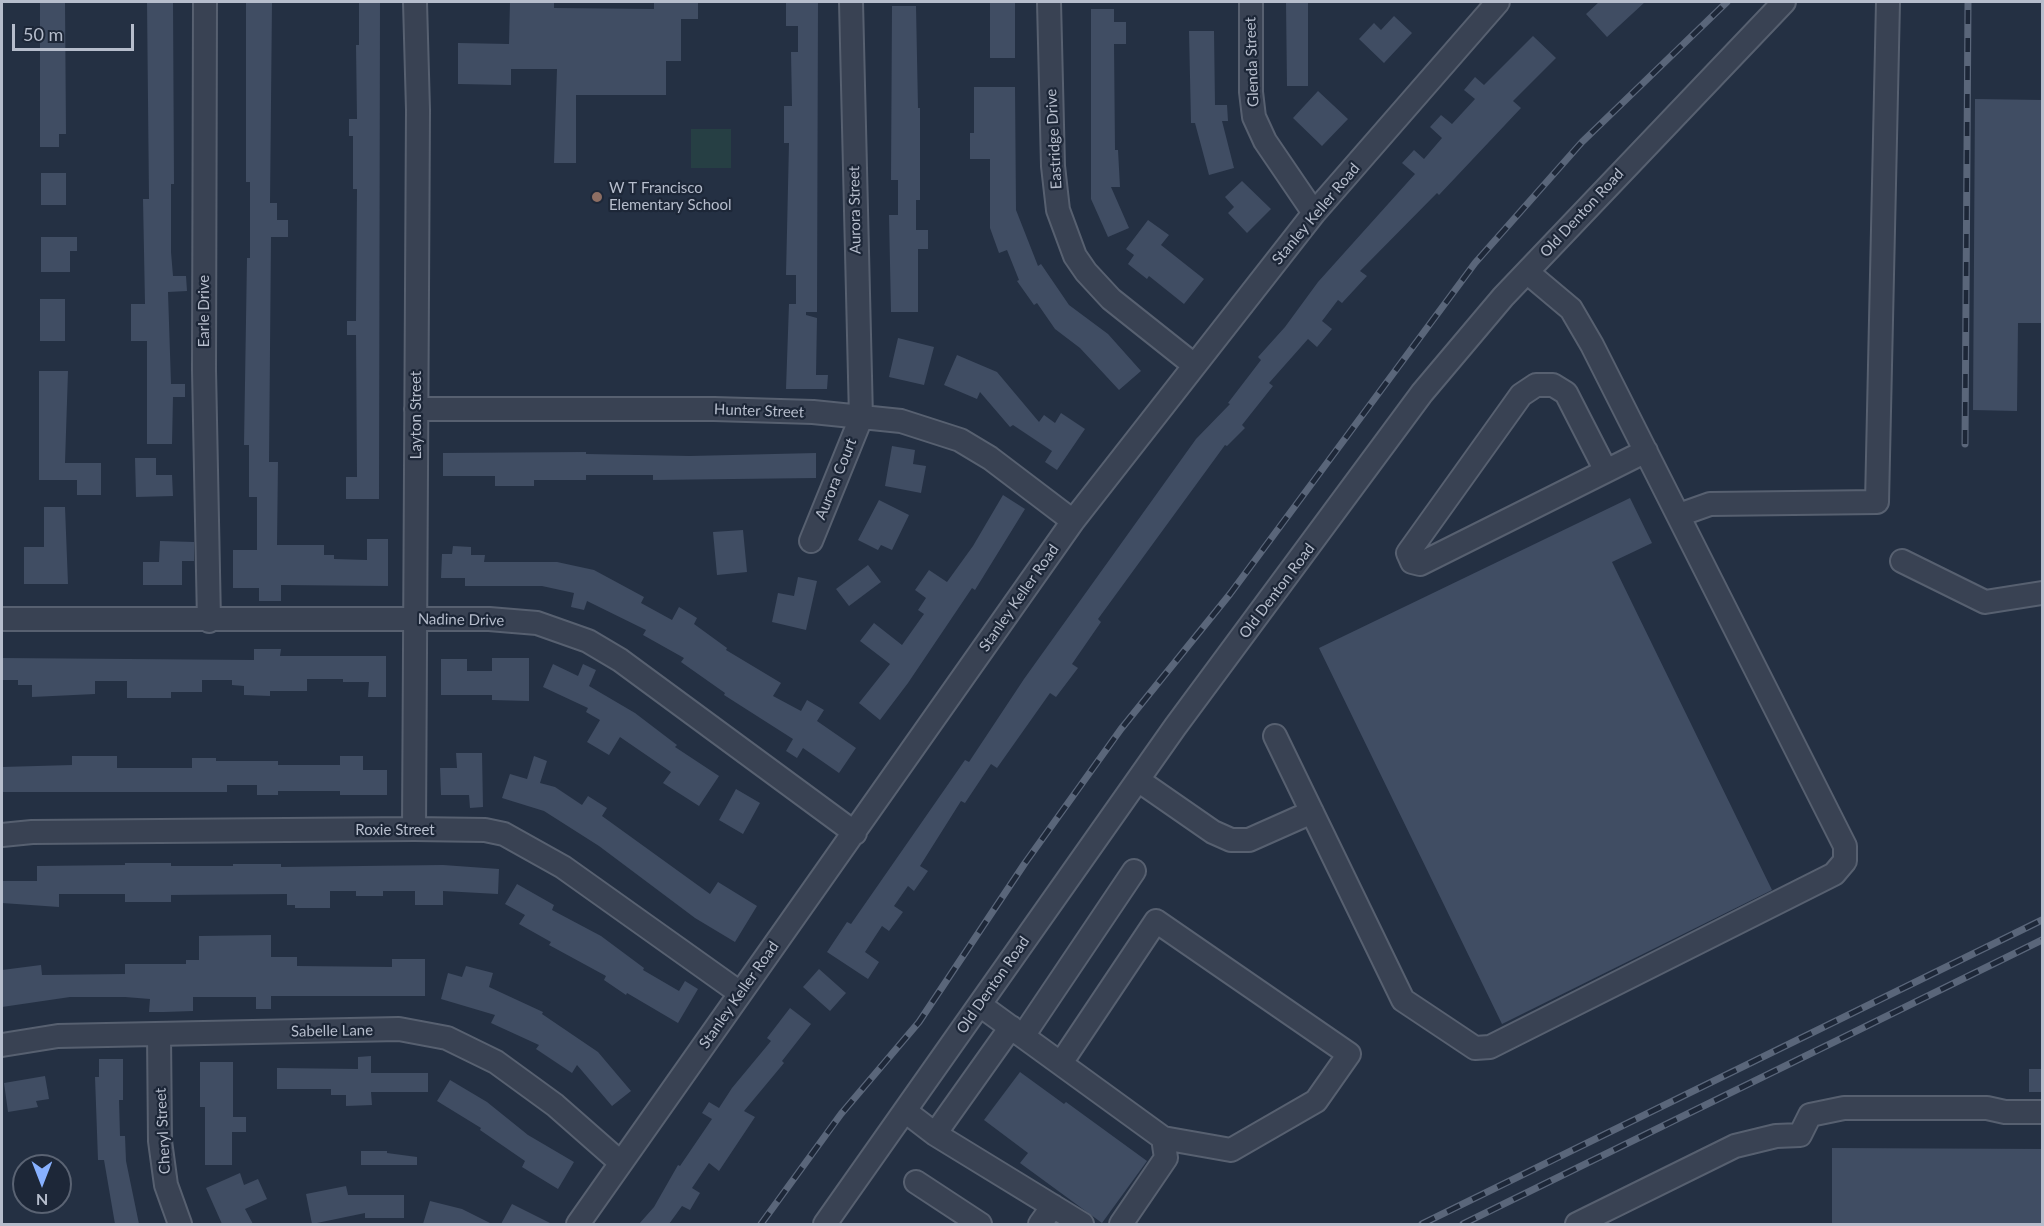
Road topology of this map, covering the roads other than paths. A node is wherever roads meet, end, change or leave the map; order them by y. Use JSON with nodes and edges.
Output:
{"nodes":[{"id":1,"x":205,"y":2,"type":"edge"},
{"id":2,"x":415,"y":2,"type":"edge"},
{"id":3,"x":851,"y":2,"type":"edge"},
{"id":4,"x":1049,"y":2,"type":"edge"},
{"id":5,"x":1251,"y":2,"type":"edge"},
{"id":6,"x":1498,"y":2,"type":"edge"},
{"id":7,"x":1784,"y":2,"type":"edge"},
{"id":8,"x":1888,"y":2,"type":"edge"},
{"id":9,"x":1314,"y":213,"type":"junction"},
{"id":10,"x":1527,"y":272,"type":"junction"},
{"id":11,"x":1194,"y":365,"type":"junction"},
{"id":12,"x":416,"y":409,"type":"junction"},
{"id":13,"x":861,"y":417,"type":"junction"},
{"id":14,"x":1646,"y":451,"type":"junction"},
{"id":15,"x":1606,"y":471,"type":"junction"},
{"id":16,"x":1679,"y":515,"type":"junction"},
{"id":17,"x":1073,"y":521,"type":"junction"},
{"id":18,"x":811,"y":540,"type":"dead end"},
{"id":19,"x":1902,"y":561,"type":"dead end"},
{"id":20,"x":2043,"y":593,"type":"edge"},
{"id":21,"x":2,"y":619,"type":"edge"},
{"id":22,"x":415,"y":620,"type":"junction"},
{"id":23,"x":209,"y":621,"type":"junction"},
{"id":24,"x":1275,"y":736,"type":"dead end"},
{"id":25,"x":1138,"y":780,"type":"junction"},
{"id":26,"x":1312,"y":812,"type":"junction"},
{"id":27,"x":414,"y":829,"type":"junction"},
{"id":28,"x":855,"y":833,"type":"junction"},
{"id":29,"x":2,"y":836,"type":"edge"},
{"id":30,"x":1134,"y":871,"type":"dead end"},
{"id":31,"x":740,"y":993,"type":"junction"},
{"id":32,"x":980,"y":1005,"type":"junction"},
{"id":33,"x":1017,"y":1032,"type":"junction"},
{"id":34,"x":159,"y":1035,"type":"junction"},
{"id":35,"x":2,"y":1045,"type":"edge"},
{"id":36,"x":1061,"y":1063,"type":"junction"},
{"id":37,"x":905,"y":1111,"type":"junction"},
{"id":38,"x":2043,"y":1112,"type":"edge"},
{"id":39,"x":935,"y":1134,"type":"junction"},
{"id":40,"x":1163,"y":1138,"type":"junction"},
{"id":41,"x":621,"y":1163,"type":"junction"},
{"id":42,"x":916,"y":1182,"type":"dead end"},
{"id":43,"x":1047,"y":1215,"type":"edge"},
{"id":44,"x":180,"y":1224,"type":"edge"},
{"id":45,"x":578,"y":1224,"type":"edge"},
{"id":46,"x":825,"y":1224,"type":"edge"},
{"id":47,"x":981,"y":1224,"type":"edge"},
{"id":48,"x":1082,"y":1224,"type":"edge"},
{"id":49,"x":1121,"y":1224,"type":"edge"},
{"id":50,"x":1576,"y":1224,"type":"edge"}],
"edges":[{"from":1,"to":23,"type":"street","name":"Earle Drive"},
{"from":2,"to":12,"type":"street","name":"Layton Street"},
{"from":3,"to":13,"type":"street","name":"Aurora Street"},
{"from":4,"to":11,"type":"street","name":"Eastridge Drive"},
{"from":5,"to":9,"type":"street","name":"Glenda Street"},
{"from":6,"to":9,"type":"street","name":"Stanley Keller Road"},
{"from":7,"to":10,"type":"street","name":"Old Denton Road"},
{"from":8,"to":16,"type":"street"},
{"from":9,"to":11,"type":"street","name":"Stanley Keller Road"},
{"from":10,"to":14,"type":"street"},
{"from":10,"to":25,"type":"street","name":"Old Denton Road"},
{"from":11,"to":17,"type":"street","name":"Stanley Keller Road"},
{"from":12,"to":13,"type":"street","name":"Hunter Street"},
{"from":12,"to":22,"type":"street","name":"Layton Street"},
{"from":13,"to":17,"type":"street","name":"Hunter Street"},
{"from":13,"to":18,"type":"street","name":"Aurora Court"},
{"from":14,"to":15,"type":"street"},
{"from":14,"to":16,"type":"street"},
{"from":15,"to":15,"type":"street"},
{"from":16,"to":26,"type":"street"},
{"from":17,"to":28,"type":"street","name":"Stanley Keller Road"},
{"from":19,"to":20,"type":"street"},
{"from":21,"to":23,"type":"street","name":"Nadine Drive"},
{"from":22,"to":23,"type":"street","name":"Nadine Drive"},
{"from":22,"to":27,"type":"street","name":"Layton Street"},
{"from":22,"to":28,"type":"street","name":"Nadine Drive"},
{"from":24,"to":26,"type":"street"},
{"from":25,"to":26,"type":"street"},
{"from":25,"to":32,"type":"street","name":"Old Denton Road"},
{"from":27,"to":29,"type":"street","name":"Roxie Street"},
{"from":27,"to":31,"type":"street","name":"Roxie Street"},
{"from":28,"to":31,"type":"street","name":"Stanley Keller Road"},
{"from":30,"to":33,"type":"street"},
{"from":31,"to":41,"type":"street","name":"Stanley Keller Road"},
{"from":32,"to":33,"type":"street"},
{"from":32,"to":37,"type":"street","name":"Old Denton Road"},
{"from":33,"to":36,"type":"street"},
{"from":33,"to":39,"type":"street"},
{"from":34,"to":35,"type":"street","name":"Sabelle Lane"},
{"from":34,"to":41,"type":"street","name":"Sabelle Lane"},
{"from":34,"to":44,"type":"street","name":"Cheryl Street"},
{"from":36,"to":40,"type":"street"},
{"from":36,"to":40,"type":"street"},
{"from":37,"to":39,"type":"street"},
{"from":37,"to":46,"type":"street","name":"Old Denton Road"},
{"from":38,"to":50,"type":"street"},
{"from":39,"to":43,"type":"street"},
{"from":40,"to":49,"type":"street"},
{"from":41,"to":45,"type":"street","name":"Stanley Keller Road"},
{"from":42,"to":47,"type":"street"},
{"from":43,"to":48,"type":"street"}]}
